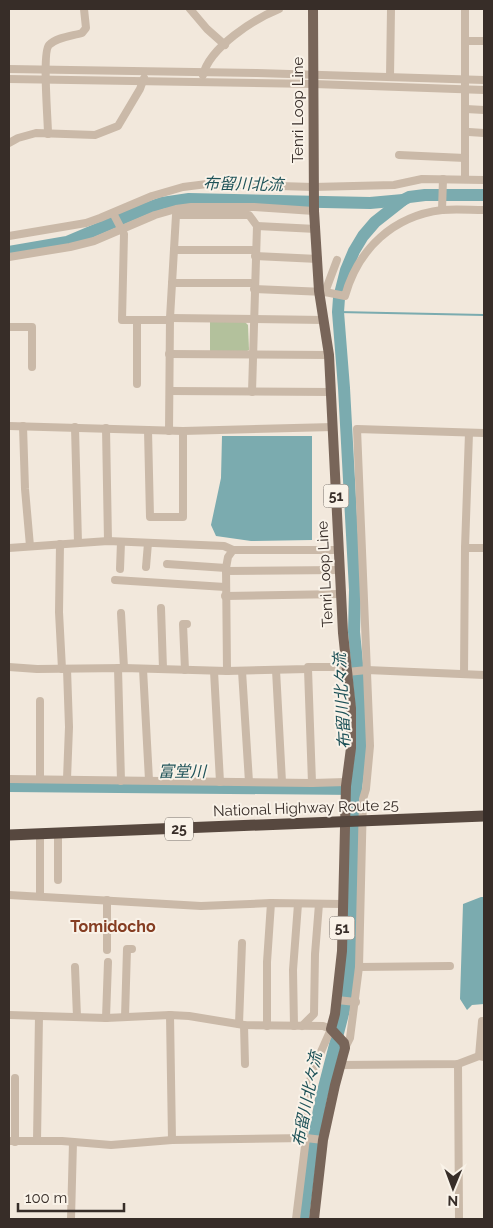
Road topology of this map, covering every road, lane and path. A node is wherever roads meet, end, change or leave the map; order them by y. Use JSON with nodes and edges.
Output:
{"nodes":[{"id":1,"x":84,"y":9,"type":"edge"},
{"id":2,"x":190,"y":9,"type":"edge"},
{"id":3,"x":279,"y":9,"type":"edge"},
{"id":4,"x":313,"y":9,"type":"edge"},
{"id":5,"x":391,"y":9,"type":"edge"},
{"id":6,"x":465,"y":9,"type":"edge"},
{"id":7,"x":465,"y":40,"type":"junction"},
{"id":8,"x":484,"y":41,"type":"edge"},
{"id":9,"x":225,"y":45,"type":"junction"},
{"id":10,"x":9,"y":69,"type":"edge"},
{"id":11,"x":45,"y":69,"type":"junction"},
{"id":12,"x":144,"y":71,"type":"junction"},
{"id":13,"x":203,"y":72,"type":"junction"},
{"id":14,"x":390,"y":77,"type":"junction"},
{"id":15,"x":9,"y":79,"type":"edge"},
{"id":16,"x":46,"y":79,"type":"junction"},
{"id":17,"x":314,"y":80,"type":"junction"},
{"id":18,"x":465,"y":80,"type":"junction"},
{"id":19,"x":484,"y":80,"type":"edge"},
{"id":20,"x":143,"y":81,"type":"junction"},
{"id":21,"x":201,"y":82,"type":"junction"},
{"id":22,"x":466,"y":89,"type":"junction"},
{"id":23,"x":484,"y":90,"type":"edge"},
{"id":24,"x":466,"y":109,"type":"junction"},
{"id":25,"x":484,"y":110,"type":"edge"},
{"id":26,"x":469,"y":132,"type":"dead end"},
{"id":27,"x":484,"y":133,"type":"edge"},
{"id":28,"x":48,"y":134,"type":"junction"},
{"id":29,"x":9,"y":143,"type":"edge"},
{"id":30,"x":399,"y":155,"type":"dead end"},
{"id":31,"x":465,"y":158,"type":"junction"},
{"id":32,"x":443,"y":180,"type":"junction"},
{"id":33,"x":465,"y":180,"type":"junction"},
{"id":34,"x":484,"y":180,"type":"edge"},
{"id":35,"x":314,"y":188,"type":"junction"},
{"id":36,"x":314,"y":209,"type":"junction"},
{"id":37,"x":442,"y":209,"type":"junction"},
{"id":38,"x":484,"y":210,"type":"edge"},
{"id":39,"x":113,"y":214,"type":"junction"},
{"id":40,"x":257,"y":226,"type":"junction"},
{"id":41,"x":121,"y":229,"type":"junction"},
{"id":42,"x":316,"y":229,"type":"junction"},
{"id":43,"x":9,"y":236,"type":"edge"},
{"id":44,"x":174,"y":250,"type":"junction"},
{"id":45,"x":256,"y":253,"type":"junction"},
{"id":46,"x":9,"y":257,"type":"edge"},
{"id":47,"x":318,"y":259,"type":"junction"},
{"id":48,"x":337,"y":260,"type":"dead end"},
{"id":49,"x":172,"y":283,"type":"junction"},
{"id":50,"x":254,"y":286,"type":"junction"},
{"id":51,"x":324,"y":292,"type":"junction"},
{"id":52,"x":170,"y":319,"type":"junction"},
{"id":53,"x":254,"y":319,"type":"junction"},
{"id":54,"x":137,"y":320,"type":"junction"},
{"id":55,"x":324,"y":320,"type":"junction"},
{"id":56,"x":9,"y":327,"type":"edge"},
{"id":57,"x":169,"y":354,"type":"junction"},
{"id":58,"x":253,"y":355,"type":"junction"},
{"id":59,"x":329,"y":356,"type":"junction"},
{"id":60,"x":32,"y":367,"type":"dead end"},
{"id":61,"x":137,"y":384,"type":"dead end"},
{"id":62,"x":170,"y":391,"type":"junction"},
{"id":63,"x":252,"y":392,"type":"junction"},
{"id":64,"x":331,"y":392,"type":"junction"},
{"id":65,"x":9,"y":426,"type":"edge"},
{"id":66,"x":23,"y":426,"type":"junction"},
{"id":67,"x":334,"y":427,"type":"junction"},
{"id":68,"x":75,"y":428,"type":"junction"},
{"id":69,"x":106,"y":428,"type":"junction"},
{"id":70,"x":148,"y":430,"type":"junction"},
{"id":71,"x":169,"y":431,"type":"junction"},
{"id":72,"x":183,"y":431,"type":"junction"},
{"id":73,"x":469,"y":433,"type":"junction"},
{"id":74,"x":484,"y":433,"type":"edge"},
{"id":75,"x":108,"y":541,"type":"junction"},
{"id":76,"x":121,"y":542,"type":"junction"},
{"id":77,"x":78,"y":543,"type":"junction"},
{"id":78,"x":148,"y":543,"type":"junction"},
{"id":79,"x":60,"y":544,"type":"junction"},
{"id":80,"x":30,"y":546,"type":"junction"},
{"id":81,"x":9,"y":548,"type":"edge"},
{"id":82,"x":465,"y":548,"type":"junction"},
{"id":83,"x":484,"y":548,"type":"edge"},
{"id":84,"x":234,"y":550,"type":"junction"},
{"id":85,"x":338,"y":550,"type":"junction"},
{"id":86,"x":167,"y":564,"type":"dead end"},
{"id":87,"x":146,"y":567,"type":"dead end"},
{"id":88,"x":120,"y":569,"type":"dead end"},
{"id":89,"x":226,"y":570,"type":"junction"},
{"id":90,"x":339,"y":570,"type":"junction"},
{"id":91,"x":115,"y":580,"type":"dead end"},
{"id":92,"x":225,"y":587,"type":"junction"},
{"id":93,"x":341,"y":594,"type":"junction"},
{"id":94,"x":225,"y":596,"type":"junction"},
{"id":95,"x":161,"y":608,"type":"dead end"},
{"id":96,"x":121,"y":613,"type":"dead end"},
{"id":97,"x":188,"y":624,"type":"dead end"},
{"id":98,"x":9,"y":667,"type":"edge"},
{"id":99,"x":121,"y":668,"type":"junction"},
{"id":100,"x":65,"y":669,"type":"junction"},
{"id":101,"x":143,"y":669,"type":"junction"},
{"id":102,"x":162,"y":669,"type":"junction"},
{"id":103,"x":308,"y":669,"type":"junction"},
{"id":104,"x":185,"y":670,"type":"junction"},
{"id":105,"x":276,"y":670,"type":"junction"},
{"id":106,"x":348,"y":670,"type":"junction"},
{"id":107,"x":366,"y":670,"type":"junction"},
{"id":108,"x":214,"y":671,"type":"junction"},
{"id":109,"x":227,"y":671,"type":"junction"},
{"id":110,"x":242,"y":671,"type":"junction"},
{"id":111,"x":464,"y":674,"type":"junction"},
{"id":112,"x":484,"y":675,"type":"edge"},
{"id":113,"x":40,"y":701,"type":"dead end"},
{"id":114,"x":40,"y":778,"type":"junction"},
{"id":115,"x":9,"y":779,"type":"edge"},
{"id":116,"x":67,"y":779,"type":"junction"},
{"id":117,"x":149,"y":780,"type":"junction"},
{"id":118,"x":121,"y":781,"type":"junction"},
{"id":119,"x":220,"y":782,"type":"junction"},
{"id":120,"x":249,"y":782,"type":"junction"},
{"id":121,"x":282,"y":782,"type":"junction"},
{"id":122,"x":312,"y":783,"type":"junction"},
{"id":123,"x":346,"y":787,"type":"junction"},
{"id":124,"x":484,"y":816,"type":"edge"},
{"id":125,"x":362,"y":821,"type":"junction"},
{"id":126,"x":347,"y":822,"type":"junction"},
{"id":127,"x":58,"y":833,"type":"junction"},
{"id":128,"x":40,"y":834,"type":"junction"},
{"id":129,"x":9,"y":835,"type":"edge"},
{"id":130,"x":58,"y":880,"type":"dead end"},
{"id":131,"x":9,"y":895,"type":"edge"},
{"id":132,"x":40,"y":896,"type":"junction"},
{"id":133,"x":107,"y":900,"type":"junction"},
{"id":134,"x":271,"y":903,"type":"junction"},
{"id":135,"x":298,"y":904,"type":"junction"},
{"id":136,"x":319,"y":904,"type":"junction"},
{"id":137,"x":343,"y":904,"type":"junction"},
{"id":138,"x":242,"y":943,"type":"dead end"},
{"id":139,"x":132,"y":949,"type":"dead end"},
{"id":140,"x":107,"y":950,"type":"dead end"},
{"id":141,"x":108,"y":962,"type":"dead end"},
{"id":142,"x":450,"y":966,"type":"dead end"},
{"id":143,"x":75,"y":967,"type":"dead end"},
{"id":144,"x":359,"y":967,"type":"junction"},
{"id":145,"x":337,"y":1000,"type":"junction"},
{"id":146,"x":356,"y":1002,"type":"junction"},
{"id":147,"x":9,"y":1015,"type":"edge"},
{"id":148,"x":170,"y":1015,"type":"junction"},
{"id":149,"x":39,"y":1016,"type":"junction"},
{"id":150,"x":77,"y":1017,"type":"junction"},
{"id":151,"x":125,"y":1017,"type":"junction"},
{"id":152,"x":106,"y":1018,"type":"junction"},
{"id":153,"x":484,"y":1021,"type":"edge"},
{"id":154,"x":242,"y":1024,"type":"junction"},
{"id":155,"x":266,"y":1026,"type":"junction"},
{"id":156,"x":294,"y":1026,"type":"junction"},
{"id":157,"x":302,"y":1026,"type":"junction"},
{"id":158,"x":332,"y":1031,"type":"junction"},
{"id":159,"x":345,"y":1046,"type":"junction"},
{"id":160,"x":482,"y":1057,"type":"edge"},
{"id":161,"x":245,"y":1064,"type":"dead end"},
{"id":162,"x":341,"y":1064,"type":"junction"},
{"id":163,"x":458,"y":1064,"type":"junction"},
{"id":164,"x":15,"y":1078,"type":"dead end"},
{"id":165,"x":304,"y":1138,"type":"junction"},
{"id":166,"x":172,"y":1140,"type":"junction"},
{"id":167,"x":323,"y":1140,"type":"junction"},
{"id":168,"x":37,"y":1141,"type":"junction"},
{"id":169,"x":12,"y":1142,"type":"edge"},
{"id":170,"x":73,"y":1142,"type":"junction"},
{"id":171,"x":71,"y":1219,"type":"edge"},
{"id":172,"x":296,"y":1219,"type":"edge"},
{"id":173,"x":314,"y":1219,"type":"edge"},
{"id":174,"x":459,"y":1219,"type":"edge"}],
"edges":[{"from":1,"to":11,"type":"street"},
{"from":2,"to":9,"type":"street"},
{"from":3,"to":9,"type":"street"},
{"from":4,"to":17,"type":"main road","name":"Tenri Loop Line","number":"51"},
{"from":5,"to":14,"type":"street"},
{"from":6,"to":7,"type":"street"},
{"from":7,"to":8,"type":"street"},
{"from":7,"to":18,"type":"street"},
{"from":9,"to":13,"type":"street"},
{"from":10,"to":11,"type":"street"},
{"from":11,"to":12,"type":"street"},
{"from":11,"to":16,"type":"street"},
{"from":12,"to":13,"type":"street"},
{"from":12,"to":20,"type":"street"},
{"from":13,"to":17,"type":"street"},
{"from":13,"to":21,"type":"street"},
{"from":14,"to":17,"type":"street"},
{"from":14,"to":18,"type":"street"},
{"from":15,"to":16,"type":"street"},
{"from":16,"to":20,"type":"street"},
{"from":16,"to":28,"type":"street"},
{"from":17,"to":21,"type":"street"},
{"from":17,"to":22,"type":"street"},
{"from":17,"to":35,"type":"main road","name":"Tenri Loop Line","number":"51"},
{"from":18,"to":19,"type":"street"},
{"from":18,"to":22,"type":"street"},
{"from":20,"to":21,"type":"street"},
{"from":20,"to":28,"type":"street"},
{"from":22,"to":23,"type":"street"},
{"from":22,"to":24,"type":"street"},
{"from":24,"to":25,"type":"street"},
{"from":24,"to":31,"type":"street"},
{"from":26,"to":27,"type":"street"},
{"from":28,"to":29,"type":"street"},
{"from":30,"to":31,"type":"street"},
{"from":31,"to":33,"type":"street"},
{"from":32,"to":33,"type":"street"},
{"from":32,"to":35,"type":"street"},
{"from":32,"to":37,"type":"street"},
{"from":33,"to":34,"type":"street"},
{"from":35,"to":36,"type":"main road","name":"Tenri Loop Line","number":"51"},
{"from":35,"to":39,"type":"street"},
{"from":36,"to":41,"type":"street"},
{"from":36,"to":42,"type":"main road","name":"Tenri Loop Line","number":"51"},
{"from":37,"to":38,"type":"street"},
{"from":37,"to":51,"type":"street"},
{"from":39,"to":41,"type":"street"},
{"from":39,"to":43,"type":"street"},
{"from":40,"to":42,"type":"street"},
{"from":40,"to":44,"type":"street"},
{"from":40,"to":45,"type":"street"},
{"from":41,"to":46,"type":"street"},
{"from":41,"to":54,"type":"street"},
{"from":42,"to":47,"type":"main road","name":"Tenri Loop Line","number":"51"},
{"from":44,"to":45,"type":"street"},
{"from":44,"to":49,"type":"street"},
{"from":45,"to":47,"type":"street"},
{"from":45,"to":50,"type":"street"},
{"from":47,"to":51,"type":"main road","name":"Tenri Loop Line","number":"51"},
{"from":48,"to":51,"type":"street"},
{"from":49,"to":50,"type":"street"},
{"from":49,"to":52,"type":"street"},
{"from":50,"to":51,"type":"street"},
{"from":50,"to":53,"type":"street"},
{"from":51,"to":55,"type":"main road","name":"Tenri Loop Line","number":"51"},
{"from":52,"to":53,"type":"street"},
{"from":52,"to":54,"type":"street"},
{"from":52,"to":57,"type":"street"},
{"from":53,"to":55,"type":"street"},
{"from":53,"to":58,"type":"street"},
{"from":54,"to":61,"type":"street"},
{"from":55,"to":59,"type":"main road","name":"Tenri Loop Line","number":"51"},
{"from":56,"to":60,"type":"street"},
{"from":57,"to":58,"type":"street"},
{"from":57,"to":62,"type":"street"},
{"from":58,"to":59,"type":"street"},
{"from":58,"to":63,"type":"street"},
{"from":59,"to":64,"type":"main road","name":"Tenri Loop Line","number":"51"},
{"from":62,"to":63,"type":"street"},
{"from":62,"to":71,"type":"street"},
{"from":63,"to":64,"type":"street"},
{"from":64,"to":67,"type":"main road","name":"Tenri Loop Line","number":"51"},
{"from":65,"to":66,"type":"street"},
{"from":66,"to":68,"type":"street"},
{"from":66,"to":80,"type":"street"},
{"from":67,"to":72,"type":"street"},
{"from":67,"to":85,"type":"main road","name":"Tenri Loop Line","number":"51"},
{"from":68,"to":69,"type":"street"},
{"from":68,"to":77,"type":"street"},
{"from":69,"to":70,"type":"street"},
{"from":69,"to":75,"type":"street"},
{"from":70,"to":71,"type":"street"},
{"from":70,"to":72,"type":"street"},
{"from":71,"to":72,"type":"street"},
{"from":73,"to":74,"type":"street"},
{"from":73,"to":82,"type":"street"},
{"from":73,"to":107,"type":"street"},
{"from":75,"to":76,"type":"street"},
{"from":75,"to":77,"type":"street"},
{"from":76,"to":78,"type":"street"},
{"from":76,"to":88,"type":"street"},
{"from":77,"to":79,"type":"street"},
{"from":78,"to":84,"type":"street"},
{"from":78,"to":87,"type":"street"},
{"from":79,"to":80,"type":"street"},
{"from":79,"to":100,"type":"street"},
{"from":80,"to":81,"type":"street"},
{"from":82,"to":83,"type":"street"},
{"from":82,"to":111,"type":"street"},
{"from":84,"to":85,"type":"street"},
{"from":84,"to":89,"type":"street"},
{"from":85,"to":90,"type":"main road","name":"Tenri Loop Line","number":"51"},
{"from":86,"to":89,"type":"street"},
{"from":89,"to":90,"type":"street"},
{"from":89,"to":92,"type":"street"},
{"from":90,"to":93,"type":"main road","name":"Tenri Loop Line","number":"51"},
{"from":91,"to":92,"type":"street"},
{"from":92,"to":94,"type":"street"},
{"from":93,"to":94,"type":"street"},
{"from":93,"to":106,"type":"main road","name":"Tenri Loop Line","number":"51"},
{"from":94,"to":109,"type":"street"},
{"from":95,"to":102,"type":"street"},
{"from":96,"to":99,"type":"street"},
{"from":97,"to":104,"type":"street"},
{"from":98,"to":100,"type":"street"},
{"from":99,"to":100,"type":"street"},
{"from":99,"to":101,"type":"street"},
{"from":99,"to":118,"type":"street"},
{"from":100,"to":116,"type":"street"},
{"from":101,"to":102,"type":"street"},
{"from":101,"to":117,"type":"street"},
{"from":102,"to":104,"type":"street"},
{"from":103,"to":105,"type":"street"},
{"from":103,"to":106,"type":"street"},
{"from":103,"to":122,"type":"street"},
{"from":104,"to":108,"type":"street"},
{"from":105,"to":110,"type":"street"},
{"from":105,"to":121,"type":"street"},
{"from":106,"to":107,"type":"street"},
{"from":106,"to":123,"type":"main road","name":"Tenri Loop Line","number":"51"},
{"from":107,"to":111,"type":"street"},
{"from":107,"to":125,"type":"street"},
{"from":108,"to":109,"type":"street"},
{"from":108,"to":119,"type":"street"},
{"from":109,"to":110,"type":"street"},
{"from":110,"to":120,"type":"street"},
{"from":111,"to":112,"type":"street"},
{"from":113,"to":114,"type":"street"},
{"from":114,"to":115,"type":"street"},
{"from":114,"to":116,"type":"street"},
{"from":116,"to":118,"type":"street"},
{"from":117,"to":118,"type":"street"},
{"from":117,"to":119,"type":"street"},
{"from":119,"to":120,"type":"street"},
{"from":120,"to":121,"type":"street"},
{"from":121,"to":122,"type":"street"},
{"from":122,"to":123,"type":"street"},
{"from":123,"to":126,"type":"main road","name":"Tenri Loop Line","number":"51"},
{"from":124,"to":125,"type":"highway","name":"National Highway Route 25","number":"25"},
{"from":125,"to":126,"type":"highway","name":"National Highway Route 25","number":"25"},
{"from":125,"to":144,"type":"street"},
{"from":126,"to":127,"type":"highway","name":"National Highway Route 25","number":"25"},
{"from":126,"to":137,"type":"main road","name":"Tenri Loop Line","number":"51"},
{"from":127,"to":128,"type":"highway","name":"National Highway Route 25","number":"25"},
{"from":127,"to":130,"type":"street"},
{"from":128,"to":129,"type":"highway","name":"National Highway Route 25","number":"25"},
{"from":128,"to":132,"type":"street"},
{"from":131,"to":132,"type":"street"},
{"from":132,"to":133,"type":"street"},
{"from":133,"to":134,"type":"street"},
{"from":133,"to":140,"type":"street"},
{"from":134,"to":135,"type":"street"},
{"from":134,"to":155,"type":"street"},
{"from":135,"to":136,"type":"street"},
{"from":135,"to":156,"type":"street"},
{"from":136,"to":137,"type":"street"},
{"from":136,"to":157,"type":"street"},
{"from":137,"to":145,"type":"main road","name":"Tenri Loop Line","number":"51"},
{"from":138,"to":154,"type":"street"},
{"from":139,"to":151,"type":"street"},
{"from":141,"to":152,"type":"street"},
{"from":142,"to":144,"type":"street"},
{"from":143,"to":150,"type":"street"},
{"from":144,"to":146,"type":"street"},
{"from":145,"to":146,"type":"street"},
{"from":145,"to":158,"type":"main road","name":"Tenri Loop Line","number":"51"},
{"from":146,"to":159,"type":"street"},
{"from":147,"to":149,"type":"street"},
{"from":148,"to":151,"type":"street"},
{"from":148,"to":154,"type":"street"},
{"from":148,"to":166,"type":"street"},
{"from":149,"to":150,"type":"street"},
{"from":149,"to":168,"type":"street"},
{"from":150,"to":152,"type":"street"},
{"from":151,"to":152,"type":"street"},
{"from":153,"to":160,"type":"street"},
{"from":154,"to":155,"type":"street"},
{"from":154,"to":161,"type":"street"},
{"from":155,"to":156,"type":"street"},
{"from":156,"to":157,"type":"street"},
{"from":157,"to":158,"type":"street"},
{"from":158,"to":159,"type":"main road"},
{"from":158,"to":165,"type":"street"},
{"from":159,"to":162,"type":"main road"},
{"from":160,"to":163,"type":"street"},
{"from":162,"to":163,"type":"street"},
{"from":162,"to":167,"type":"main road"},
{"from":163,"to":174,"type":"street"},
{"from":164,"to":169,"type":"street"},
{"from":165,"to":166,"type":"street"},
{"from":165,"to":167,"type":"street"},
{"from":165,"to":172,"type":"street"},
{"from":166,"to":170,"type":"street"},
{"from":167,"to":173,"type":"main road"},
{"from":168,"to":169,"type":"street"},
{"from":168,"to":170,"type":"street"},
{"from":170,"to":171,"type":"street"}]}
